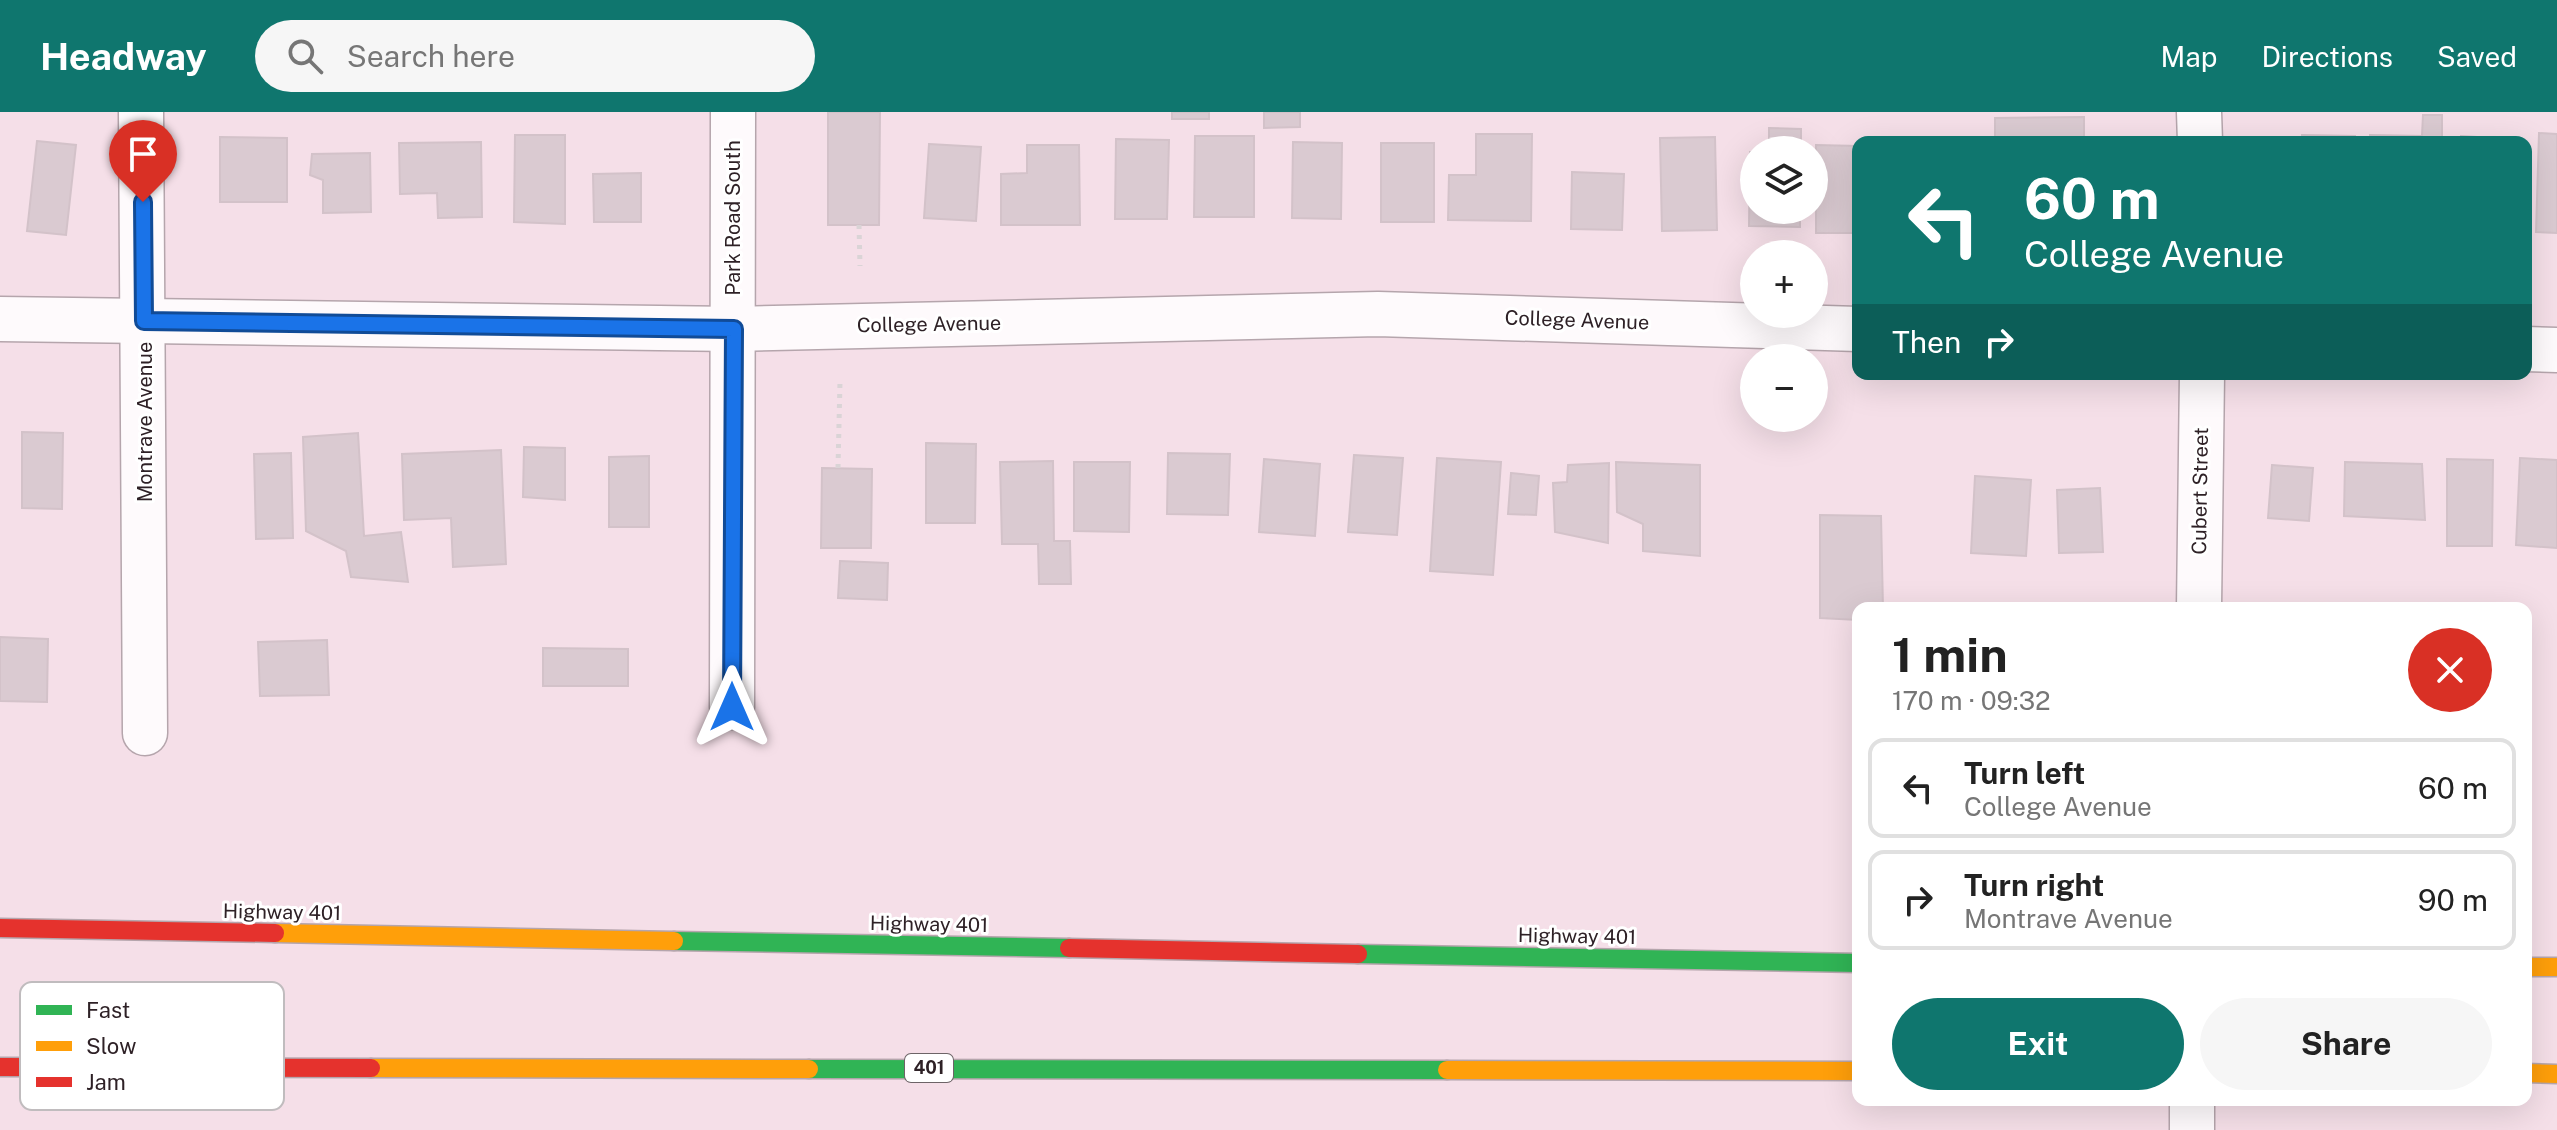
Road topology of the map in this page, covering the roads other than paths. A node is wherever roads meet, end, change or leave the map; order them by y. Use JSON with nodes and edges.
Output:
{"nodes":[{"id":1,"x":141,"y":112,"type":"edge"},
{"id":2,"x":733,"y":112,"type":"edge"},
{"id":3,"x":2199,"y":112,"type":"edge"},
{"id":4,"x":2200,"y":136,"type":"edge"},
{"id":5,"x":0,"y":319,"type":"edge"},
{"id":6,"x":144,"y":321,"type":"junction"},
{"id":7,"x":734,"y":329,"type":"junction"},
{"id":8,"x":1852,"y":329,"type":"edge"},
{"id":9,"x":2532,"y":349,"type":"edge"},
{"id":10,"x":2557,"y":350,"type":"edge"},
{"id":11,"x":2202,"y":380,"type":"edge"},
{"id":12,"x":2199,"y":602,"type":"edge"},
{"id":13,"x":732,"y":707,"type":"dead end"},
{"id":14,"x":145,"y":733,"type":"dead end"},
{"id":15,"x":0,"y":928,"type":"edge"},
{"id":16,"x":1852,"y":963,"type":"edge"},
{"id":17,"x":2532,"y":967,"type":"edge"},
{"id":18,"x":2557,"y":967,"type":"edge"},
{"id":19,"x":0,"y":1067,"type":"edge"},
{"id":20,"x":20,"y":1067,"type":"edge"},
{"id":21,"x":284,"y":1068,"type":"edge"},
{"id":22,"x":1852,"y":1071,"type":"edge"},
{"id":23,"x":2532,"y":1073,"type":"edge"},
{"id":24,"x":2557,"y":1074,"type":"edge"},
{"id":25,"x":2192,"y":1106,"type":"edge"},
{"id":26,"x":2192,"y":1130,"type":"edge"}],
"edges":[{"from":1,"to":6,"type":"street","name":"Montrave Avenue"},
{"from":2,"to":7,"type":"street","name":"Park Road South"},
{"from":3,"to":4,"type":"street"},
{"from":5,"to":6,"type":"street","name":"College Avenue"},
{"from":6,"to":7,"type":"street","name":"College Avenue"},
{"from":6,"to":14,"type":"street","name":"Montrave Avenue"},
{"from":7,"to":8,"type":"street","name":"College Avenue"},
{"from":7,"to":13,"type":"street","name":"Park Road South"},
{"from":9,"to":10,"type":"street"},
{"from":11,"to":12,"type":"street","name":"Cubert Street"},
{"from":15,"to":16,"type":"highway","name":"Highway 401"},
{"from":17,"to":18,"type":"highway"},
{"from":19,"to":20,"type":"highway","number":"401"},
{"from":21,"to":22,"type":"highway","number":"401"},
{"from":23,"to":24,"type":"highway"},
{"from":25,"to":26,"type":"street"}]}
